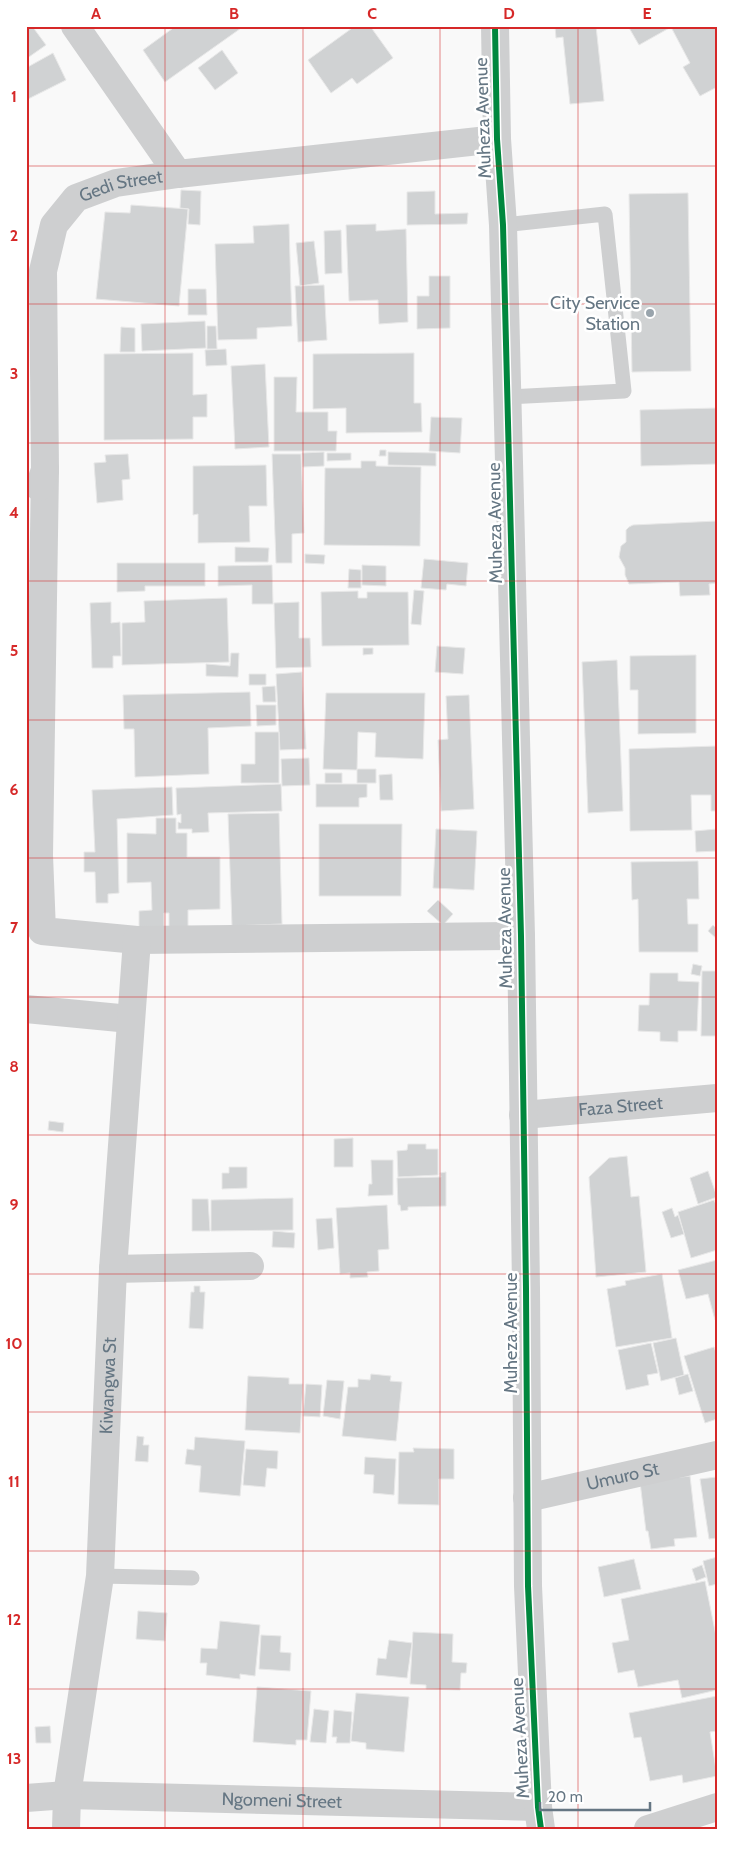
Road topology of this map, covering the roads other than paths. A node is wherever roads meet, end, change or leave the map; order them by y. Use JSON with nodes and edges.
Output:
{"nodes":[{"id":1,"x":75,"y":26,"type":"edge"},
{"id":2,"x":495,"y":26,"type":"edge"},
{"id":3,"x":498,"y":139,"type":"junction"},
{"id":4,"x":178,"y":174,"type":"junction"},
{"id":5,"x":503,"y":225,"type":"junction"},
{"id":6,"x":507,"y":397,"type":"junction"},
{"id":7,"x":45,"y":470,"type":"junction"},
{"id":8,"x":26,"y":517,"type":"edge"},
{"id":9,"x":521,"y":936,"type":"junction"},
{"id":10,"x":137,"y":940,"type":"junction"},
{"id":11,"x":26,"y":1009,"type":"edge"},
{"id":12,"x":130,"y":1020,"type":"junction"},
{"id":13,"x":717,"y":1098,"type":"edge"},
{"id":14,"x":523,"y":1115,"type":"junction"},
{"id":15,"x":250,"y":1266,"type":"dead end"},
{"id":16,"x":113,"y":1269,"type":"junction"},
{"id":17,"x":717,"y":1455,"type":"edge"},
{"id":18,"x":527,"y":1498,"type":"junction"},
{"id":19,"x":100,"y":1576,"type":"junction"},
{"id":20,"x":192,"y":1578,"type":"dead end"},
{"id":21,"x":67,"y":1794,"type":"junction"},
{"id":22,"x":26,"y":1798,"type":"edge"},
{"id":23,"x":717,"y":1807,"type":"edge"},
{"id":24,"x":539,"y":1818,"type":"edge"},
{"id":25,"x":66,"y":1829,"type":"edge"},
{"id":26,"x":648,"y":1829,"type":"edge"}],
"edges":[{"from":1,"to":4,"type":"street"},
{"from":2,"to":3,"type":"street","name":"Muheza Avenue"},
{"from":3,"to":4,"type":"street","name":"Gedi Street"},
{"from":3,"to":5,"type":"street","name":"Muheza Avenue"},
{"from":4,"to":7,"type":"street","name":"Gedi Street"},
{"from":5,"to":6,"type":"street","name":"Muheza Avenue"},
{"from":5,"to":6,"type":"lane"},
{"from":6,"to":9,"type":"street","name":"Muheza Avenue"},
{"from":7,"to":8,"type":"street","name":"Gedi Street"},
{"from":7,"to":10,"type":"street"},
{"from":9,"to":10,"type":"street"},
{"from":9,"to":14,"type":"street","name":"Muheza Avenue"},
{"from":10,"to":12,"type":"street","name":"Kiwangwa St"},
{"from":11,"to":12,"type":"street"},
{"from":12,"to":16,"type":"street","name":"Kiwangwa St"},
{"from":13,"to":14,"type":"street","name":"Faza Street"},
{"from":14,"to":18,"type":"street","name":"Muheza Avenue"},
{"from":15,"to":16,"type":"street"},
{"from":16,"to":19,"type":"street","name":"Kiwangwa St"},
{"from":17,"to":18,"type":"street","name":"Umuro St"},
{"from":18,"to":24,"type":"street","name":"Muheza Avenue"},
{"from":19,"to":20,"type":"lane"},
{"from":19,"to":21,"type":"street","name":"Kiwangwa St"},
{"from":21,"to":22,"type":"street","name":"Ngomeni Street"},
{"from":21,"to":24,"type":"street","name":"Ngomeni Street"},
{"from":21,"to":25,"type":"street","name":"Kiwangwa St"},
{"from":23,"to":26,"type":"street"}]}
